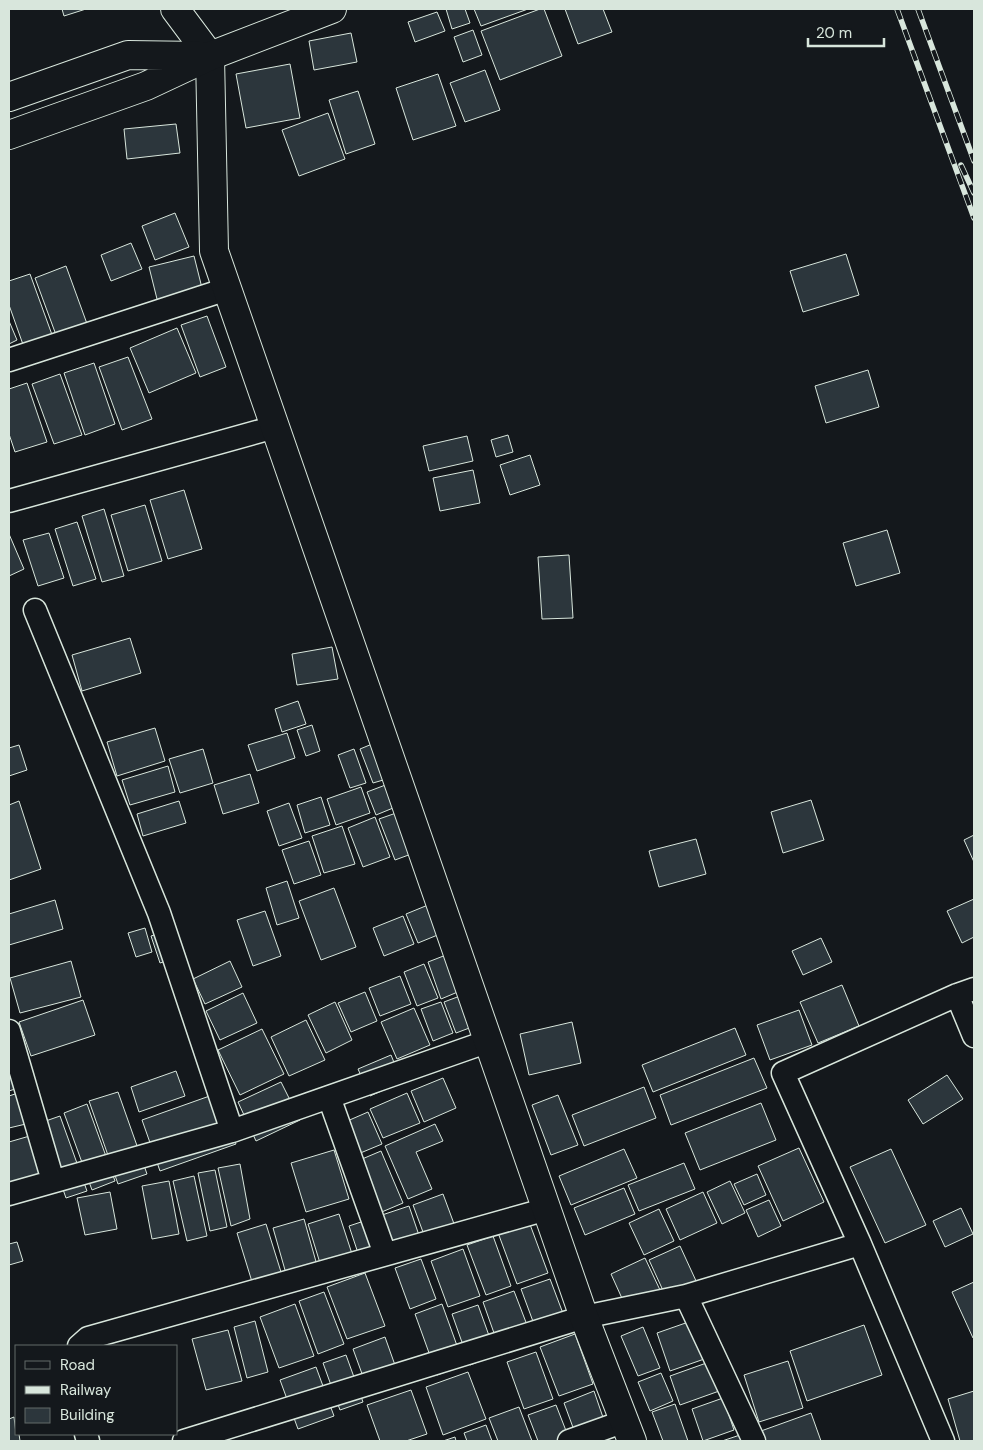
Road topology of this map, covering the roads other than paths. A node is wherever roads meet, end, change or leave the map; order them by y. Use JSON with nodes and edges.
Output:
{"nodes":[{"id":1,"x":174,"y":9,"type":"edge"},
{"id":2,"x":332,"y":9,"type":"edge"},
{"id":3,"x":210,"y":56,"type":"junction"},
{"id":4,"x":9,"y":97,"type":"edge"},
{"id":5,"x":9,"y":135,"type":"edge"},
{"id":6,"x":227,"y":289,"type":"junction"},
{"id":7,"x":9,"y":360,"type":"edge"},
{"id":8,"x":275,"y":428,"type":"junction"},
{"id":9,"x":9,"y":501,"type":"edge"},
{"id":10,"x":35,"y":610,"type":"dead end"},
{"id":11,"x":965,"y":992,"type":"edge"},
{"id":12,"x":9,"y":1031,"type":"edge"},
{"id":13,"x":974,"y":1036,"type":"edge"},
{"id":14,"x":489,"y":1041,"type":"junction"},
{"id":15,"x":329,"y":1097,"type":"junction"},
{"id":16,"x":232,"y":1131,"type":"junction"},
{"id":17,"x":53,"y":1181,"type":"junction"},
{"id":18,"x":9,"y":1194,"type":"edge"},
{"id":19,"x":547,"y":1209,"type":"junction"},
{"id":20,"x":860,"y":1244,"type":"junction"},
{"id":21,"x":385,"y":1254,"type":"junction"},
{"id":22,"x":686,"y":1296,"type":"junction"},
{"id":23,"x":584,"y":1317,"type":"junction"},
{"id":24,"x":80,"y":1345,"type":"edge"},
{"id":25,"x":628,"y":1431,"type":"edge"},
{"id":26,"x":184,"y":1441,"type":"edge"},
{"id":27,"x":570,"y":1441,"type":"edge"},
{"id":28,"x":754,"y":1441,"type":"edge"},
{"id":29,"x":943,"y":1441,"type":"edge"}],
"edges":[{"from":1,"to":3,"type":"street"},
{"from":2,"to":3,"type":"street"},
{"from":3,"to":4,"type":"street"},
{"from":3,"to":5,"type":"street"},
{"from":3,"to":6,"type":"street"},
{"from":6,"to":7,"type":"street"},
{"from":6,"to":8,"type":"street"},
{"from":8,"to":9,"type":"street"},
{"from":8,"to":14,"type":"street"},
{"from":10,"to":16,"type":"street"},
{"from":11,"to":13,"type":"street"},
{"from":11,"to":20,"type":"street"},
{"from":12,"to":17,"type":"street"},
{"from":14,"to":15,"type":"street"},
{"from":14,"to":19,"type":"street"},
{"from":15,"to":16,"type":"street"},
{"from":15,"to":21,"type":"street"},
{"from":16,"to":17,"type":"street"},
{"from":17,"to":18,"type":"street"},
{"from":19,"to":21,"type":"street"},
{"from":19,"to":23,"type":"street"},
{"from":20,"to":22,"type":"street"},
{"from":20,"to":29,"type":"street"},
{"from":21,"to":24,"type":"street"},
{"from":22,"to":23,"type":"street"},
{"from":22,"to":28,"type":"street"},
{"from":23,"to":25,"type":"street"},
{"from":23,"to":26,"type":"street"},
{"from":25,"to":27,"type":"street"}]}
